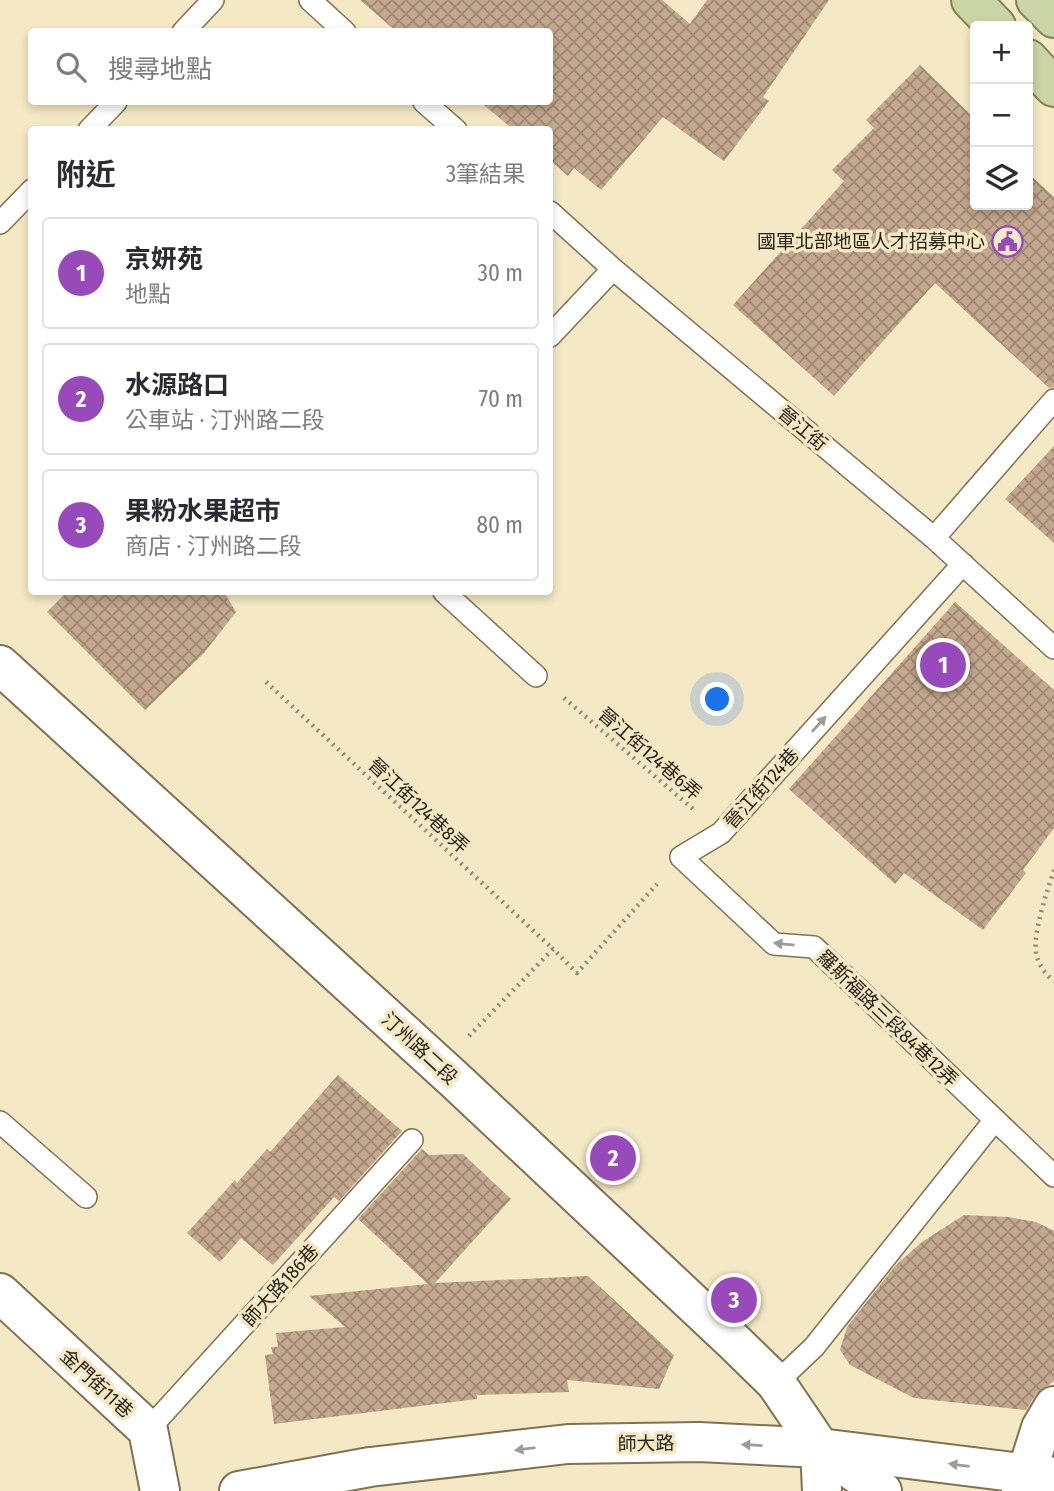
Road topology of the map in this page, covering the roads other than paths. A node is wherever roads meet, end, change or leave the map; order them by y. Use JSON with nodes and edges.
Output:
{"nodes":[{"id":1,"x":213,"y":0,"type":"edge"},
{"id":2,"x":310,"y":0,"type":"edge"},
{"id":3,"x":971,"y":0,"type":"edge"},
{"id":4,"x":1036,"y":0,"type":"edge"},
{"id":5,"x":1054,"y":18,"type":"edge"},
{"id":6,"x":991,"y":21,"type":"edge"},
{"id":7,"x":187,"y":28,"type":"edge"},
{"id":8,"x":341,"y":28,"type":"edge"},
{"id":9,"x":1033,"y":64,"type":"edge"},
{"id":10,"x":1054,"y":87,"type":"edge"},
{"id":11,"x":113,"y":105,"type":"edge"},
{"id":12,"x":427,"y":105,"type":"edge"},
{"id":13,"x":93,"y":126,"type":"edge"},
{"id":14,"x":451,"y":126,"type":"edge"},
{"id":15,"x":28,"y":194,"type":"edge"},
{"id":16,"x":553,"y":215,"type":"edge"},
{"id":17,"x":0,"y":223,"type":"edge"},
{"id":18,"x":613,"y":269,"type":"junction"},
{"id":19,"x":553,"y":333,"type":"edge"},
{"id":20,"x":1054,"y":400,"type":"edge"},
{"id":21,"x":934,"y":538,"type":"junction"},
{"id":22,"x":963,"y":564,"type":"junction"},
{"id":23,"x":447,"y":595,"type":"edge"},
{"id":24,"x":1054,"y":648,"type":"edge"},
{"id":25,"x":0,"y":665,"type":"edge"},
{"id":26,"x":536,"y":676,"type":"dead end"},
{"id":27,"x":681,"y":857,"type":"joint"},
{"id":28,"x":994,"y":1121,"type":"junction"},
{"id":29,"x":0,"y":1122,"type":"edge"},
{"id":30,"x":412,"y":1140,"type":"dead end"},
{"id":31,"x":1054,"y":1176,"type":"edge"},
{"id":32,"x":86,"y":1197,"type":"dead end"},
{"id":33,"x":0,"y":1293,"type":"edge"},
{"id":34,"x":776,"y":1383,"type":"junction"},
{"id":35,"x":1054,"y":1406,"type":"edge"},
{"id":36,"x":148,"y":1430,"type":"junction"},
{"id":37,"x":820,"y":1448,"type":"junction"},
{"id":38,"x":1034,"y":1480,"type":"edge"},
{"id":39,"x":160,"y":1491,"type":"edge"},
{"id":40,"x":239,"y":1491,"type":"edge"},
{"id":41,"x":822,"y":1491,"type":"edge"},
{"id":42,"x":882,"y":1491,"type":"edge"}],
"edges":[{"from":1,"to":7,"type":"lane"},
{"from":2,"to":8,"type":"lane"},
{"from":3,"to":6,"type":"main road"},
{"from":4,"to":5,"type":"main road"},
{"from":9,"to":10,"type":"main road"},
{"from":11,"to":13,"type":"lane"},
{"from":12,"to":14,"type":"lane"},
{"from":15,"to":17,"type":"lane"},
{"from":16,"to":18,"type":"lane","name":"晉江街"},
{"from":18,"to":19,"type":"lane"},
{"from":18,"to":21,"type":"lane","name":"晉江街"},
{"from":20,"to":21,"type":"lane"},
{"from":21,"to":22,"type":"lane","name":"晉江街"},
{"from":22,"to":24,"type":"lane","name":"晉江街"},
{"from":27,"to":22,"type":"lane","name":"晉江街124巷","one_way":true},
{"from":23,"to":26,"type":"lane"},
{"from":25,"to":34,"type":"street","name":"汀州路二段"},
{"from":28,"to":27,"type":"lane","name":"羅斯福路三段84巷12弄","one_way":true},
{"from":28,"to":31,"type":"lane","name":"羅斯福路三段84巷12弄"},
{"from":28,"to":34,"type":"lane"},
{"from":29,"to":32,"type":"lane"},
{"from":30,"to":36,"type":"lane","name":"師大路186巷"},
{"from":33,"to":36,"type":"street","name":"金門街11巷"},
{"from":34,"to":37,"type":"street","name":"汀州路二段"},
{"from":35,"to":38,"type":"street"},
{"from":36,"to":39,"type":"street","name":"金門街11巷"},
{"from":38,"to":37,"type":"street","name":"師大路","one_way":true},
{"from":37,"to":40,"type":"street","name":"師大路","one_way":true},
{"from":37,"to":41,"type":"street"},
{"from":37,"to":42,"type":"street"}]}
